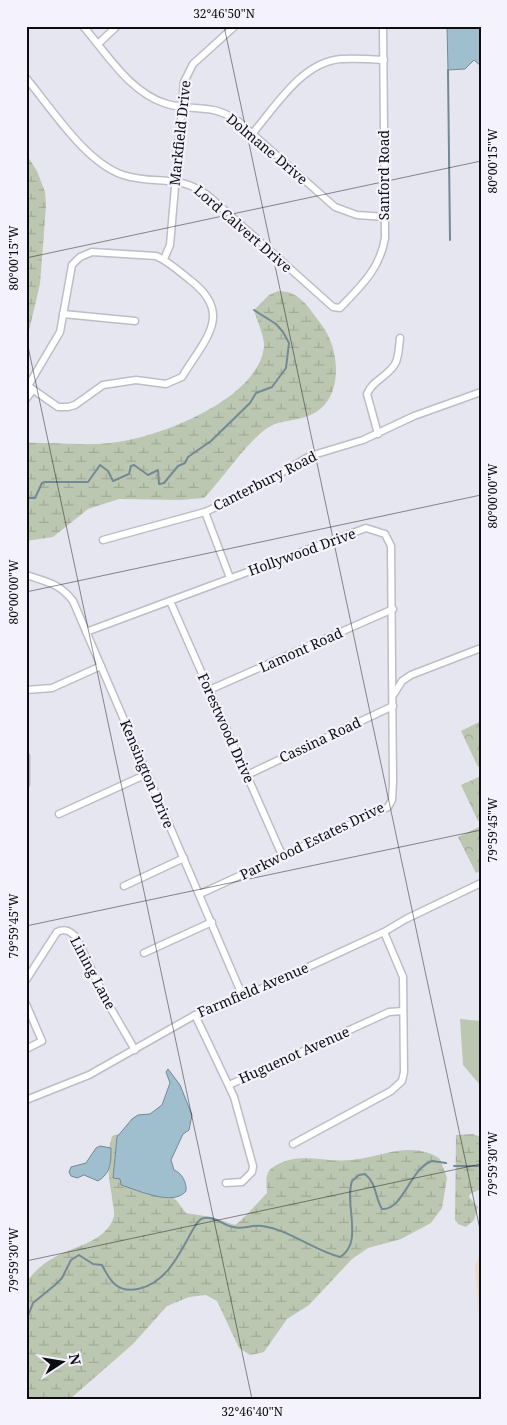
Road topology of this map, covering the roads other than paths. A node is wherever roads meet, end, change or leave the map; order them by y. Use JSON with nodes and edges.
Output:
{"nodes":[{"id":1,"x":83,"y":26,"type":"edge"},
{"id":2,"x":117,"y":26,"type":"edge"},
{"id":3,"x":235,"y":26,"type":"edge"},
{"id":4,"x":383,"y":26,"type":"edge"},
{"id":5,"x":98,"y":44,"type":"junction"},
{"id":6,"x":384,"y":60,"type":"junction"},
{"id":7,"x":26,"y":78,"type":"edge"},
{"id":8,"x":181,"y":107,"type":"junction"},
{"id":9,"x":252,"y":134,"type":"junction"},
{"id":10,"x":175,"y":181,"type":"junction"},
{"id":11,"x":385,"y":217,"type":"junction"},
{"id":12,"x":164,"y":259,"type":"junction"},
{"id":13,"x":340,"y":308,"type":"joint"},
{"id":14,"x":63,"y":314,"type":"junction"},
{"id":15,"x":135,"y":321,"type":"dead end"},
{"id":16,"x":400,"y":338,"type":"dead end"},
{"id":17,"x":33,"y":390,"type":"junction"},
{"id":18,"x":481,"y":392,"type":"edge"},
{"id":19,"x":26,"y":400,"type":"edge"},
{"id":20,"x":378,"y":434,"type":"junction"},
{"id":21,"x":205,"y":512,"type":"junction"},
{"id":22,"x":103,"y":540,"type":"dead end"},
{"id":23,"x":26,"y":575,"type":"edge"},
{"id":24,"x":230,"y":578,"type":"junction"},
{"id":25,"x":170,"y":601,"type":"junction"},
{"id":26,"x":392,"y":609,"type":"junction"},
{"id":27,"x":86,"y":632,"type":"junction"},
{"id":28,"x":481,"y":648,"type":"edge"},
{"id":29,"x":101,"y":666,"type":"junction"},
{"id":30,"x":26,"y":690,"type":"edge"},
{"id":31,"x":209,"y":690,"type":"junction"},
{"id":32,"x":393,"y":696,"type":"junction"},
{"id":33,"x":393,"y":706,"type":"junction"},
{"id":34,"x":26,"y":756,"type":"edge"},
{"id":35,"x":147,"y":774,"type":"junction"},
{"id":36,"x":247,"y":775,"type":"junction"},
{"id":37,"x":26,"y":784,"type":"edge"},
{"id":38,"x":59,"y":814,"type":"dead end"},
{"id":39,"x":282,"y":855,"type":"junction"},
{"id":40,"x":184,"y":858,"type":"junction"},
{"id":41,"x":481,"y":883,"type":"edge"},
{"id":42,"x":124,"y":886,"type":"dead end"},
{"id":43,"x":200,"y":894,"type":"junction"},
{"id":44,"x":212,"y":922,"type":"junction"},
{"id":45,"x":384,"y":932,"type":"junction"},
{"id":46,"x":144,"y":954,"type":"dead end"},
{"id":47,"x":26,"y":980,"type":"edge"},
{"id":48,"x":244,"y":997,"type":"junction"},
{"id":49,"x":26,"y":1004,"type":"edge"},
{"id":50,"x":403,"y":1011,"type":"junction"},
{"id":51,"x":195,"y":1015,"type":"junction"},
{"id":52,"x":26,"y":1049,"type":"edge"},
{"id":53,"x":136,"y":1050,"type":"junction"},
{"id":54,"x":229,"y":1085,"type":"junction"},
{"id":55,"x":26,"y":1100,"type":"edge"},
{"id":56,"x":293,"y":1144,"type":"dead end"},
{"id":57,"x":226,"y":1183,"type":"dead end"}],
"edges":[{"from":1,"to":5,"type":"street","name":"Dolmane Drive"},
{"from":2,"to":5,"type":"street"},
{"from":3,"to":8,"type":"street","name":"Markfield Drive"},
{"from":4,"to":6,"type":"street","name":"Sanford Road"},
{"from":5,"to":8,"type":"street","name":"Dolmane Drive"},
{"from":6,"to":9,"type":"street"},
{"from":6,"to":11,"type":"street","name":"Sanford Road"},
{"from":7,"to":10,"type":"street","name":"Lord Calvert Drive"},
{"from":8,"to":9,"type":"street","name":"Dolmane Drive"},
{"from":8,"to":10,"type":"street","name":"Markfield Drive"},
{"from":9,"to":11,"type":"street","name":"Dolmane Drive"},
{"from":10,"to":12,"type":"street","name":"Markfield Drive"},
{"from":10,"to":13,"type":"street","name":"Lord Calvert Drive"},
{"from":11,"to":13,"type":"street","name":"Sanford Road"},
{"from":12,"to":14,"type":"street"},
{"from":12,"to":17,"type":"street"},
{"from":14,"to":15,"type":"street"},
{"from":14,"to":17,"type":"street"},
{"from":16,"to":20,"type":"street"},
{"from":17,"to":19,"type":"street"},
{"from":18,"to":20,"type":"street","name":"Canterbury Road"},
{"from":20,"to":21,"type":"street","name":"Canterbury Road"},
{"from":21,"to":22,"type":"street","name":"Canterbury Road"},
{"from":21,"to":24,"type":"street"},
{"from":23,"to":27,"type":"street","name":"Kensington Drive"},
{"from":24,"to":25,"type":"street","name":"Hollywood Drive"},
{"from":24,"to":26,"type":"street","name":"Hollywood Drive"},
{"from":25,"to":27,"type":"street","name":"Hollywood Drive"},
{"from":25,"to":31,"type":"street","name":"Forestwood Drive"},
{"from":26,"to":31,"type":"street","name":"Lamont Road"},
{"from":26,"to":32,"type":"street","name":"Hollywood Drive"},
{"from":27,"to":29,"type":"street","name":"Kensington Drive"},
{"from":28,"to":32,"type":"street"},
{"from":29,"to":30,"type":"street"},
{"from":29,"to":35,"type":"street","name":"Kensington Drive"},
{"from":31,"to":36,"type":"street","name":"Forestwood Drive"},
{"from":32,"to":33,"type":"street","name":"Hollywood Drive"},
{"from":33,"to":36,"type":"street","name":"Cassina Road"},
{"from":33,"to":39,"type":"street","name":"Parkwood Estates Drive"},
{"from":34,"to":37,"type":"street"},
{"from":35,"to":38,"type":"street"},
{"from":35,"to":40,"type":"street","name":"Kensington Drive"},
{"from":36,"to":39,"type":"street","name":"Forestwood Drive"},
{"from":39,"to":43,"type":"street","name":"Parkwood Estates Drive"},
{"from":40,"to":42,"type":"street"},
{"from":40,"to":43,"type":"street","name":"Kensington Drive"},
{"from":41,"to":45,"type":"street","name":"Farmfield Avenue"},
{"from":43,"to":44,"type":"street","name":"Kensington Drive"},
{"from":44,"to":46,"type":"street"},
{"from":44,"to":48,"type":"street","name":"Kensington Drive"},
{"from":45,"to":48,"type":"street","name":"Farmfield Avenue"},
{"from":45,"to":50,"type":"street"},
{"from":47,"to":53,"type":"street","name":"Lining Lane"},
{"from":48,"to":51,"type":"street","name":"Farmfield Avenue"},
{"from":49,"to":52,"type":"street"},
{"from":50,"to":54,"type":"street","name":"Huguenot Avenue"},
{"from":50,"to":56,"type":"street"},
{"from":51,"to":53,"type":"street","name":"Farmfield Avenue"},
{"from":51,"to":54,"type":"street","name":"Huguenot Avenue"},
{"from":53,"to":55,"type":"street","name":"Farmfield Avenue"},
{"from":54,"to":57,"type":"street"}]}
